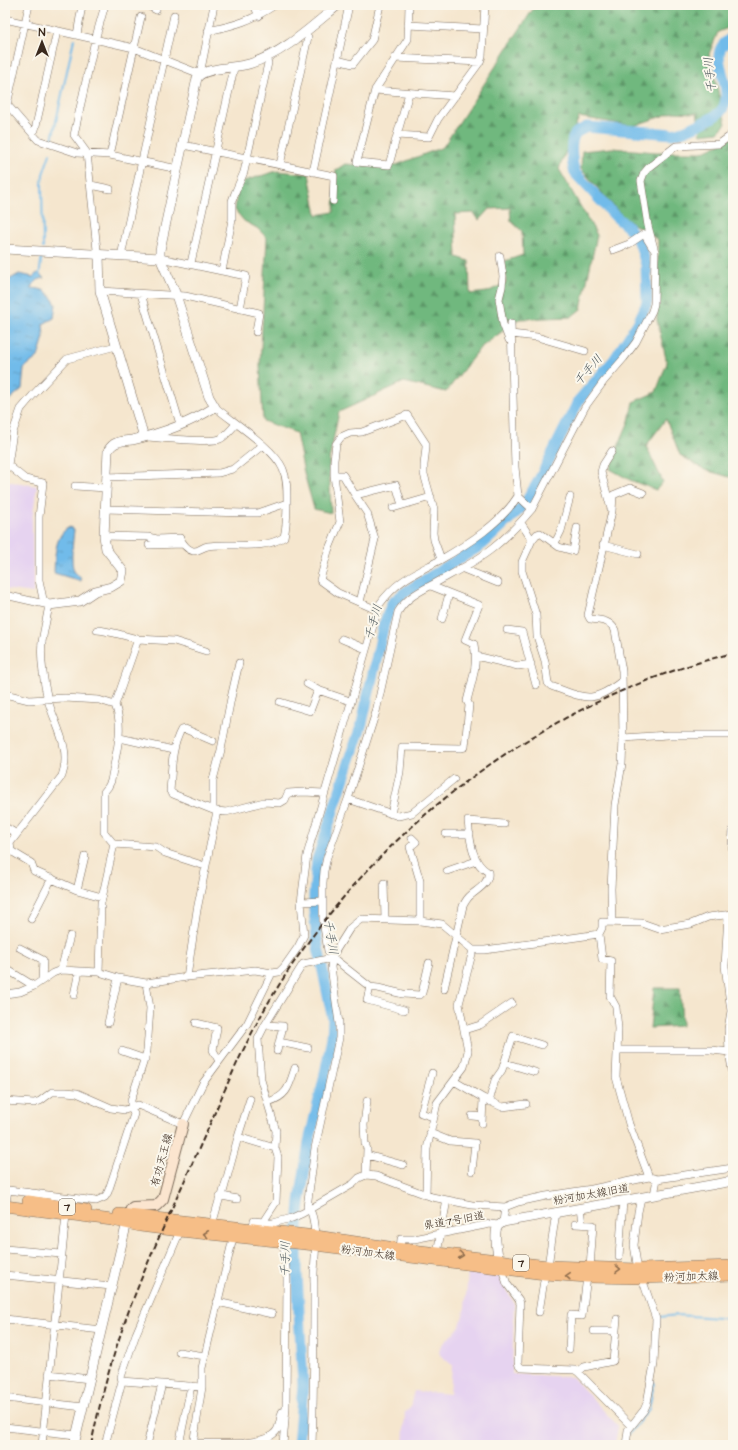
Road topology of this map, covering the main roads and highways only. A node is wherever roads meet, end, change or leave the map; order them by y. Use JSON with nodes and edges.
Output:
{"nodes":[{"id":1,"x":183,"y":1124,"type":"road end"},
{"id":2,"x":6,"y":1200,"type":"edge"},
{"id":3,"x":128,"y":1219,"type":"junction"},
{"id":4,"x":234,"y":1232,"type":"junction"},
{"id":5,"x":286,"y":1239,"type":"junction"},
{"id":6,"x":313,"y":1241,"type":"junction"},
{"id":7,"x":500,"y":1264,"type":"junction"},
{"id":8,"x":733,"y":1266,"type":"edge"},
{"id":9,"x":640,"y":1274,"type":"junction"},
{"id":10,"x":733,"y":1275,"type":"edge"}],
"edges":[{"from":1,"to":3,"type":"main road","name":"有功天王線"},
{"from":2,"to":3,"type":"main road","name":"粉河加太線","number":"7"},
{"from":2,"to":3,"type":"main road","name":"粉河加太線","number":"7"},
{"from":3,"to":4,"type":"main road","name":"粉河加太線","number":"7"},
{"from":4,"to":3,"type":"main road","name":"粉河加太線","number":"7","one_way":true},
{"from":4,"to":5,"type":"main road","name":"粉河加太線","number":"7"},
{"from":4,"to":5,"type":"main road","name":"粉河加太線","number":"7"},
{"from":5,"to":6,"type":"main road","name":"粉河加太線","number":"7"},
{"from":6,"to":7,"type":"main road","name":"粉河加太線","number":"7"},
{"from":6,"to":7,"type":"main road","name":"粉河加太線","number":"7","one_way":true},
{"from":7,"to":9,"type":"main road","name":"粉河加太線","number":"7"},
{"from":8,"to":9,"type":"main road","name":"粉河加太線","number":"7"},
{"from":9,"to":10,"type":"main road","name":"粉河加太線","number":"7"}]}
